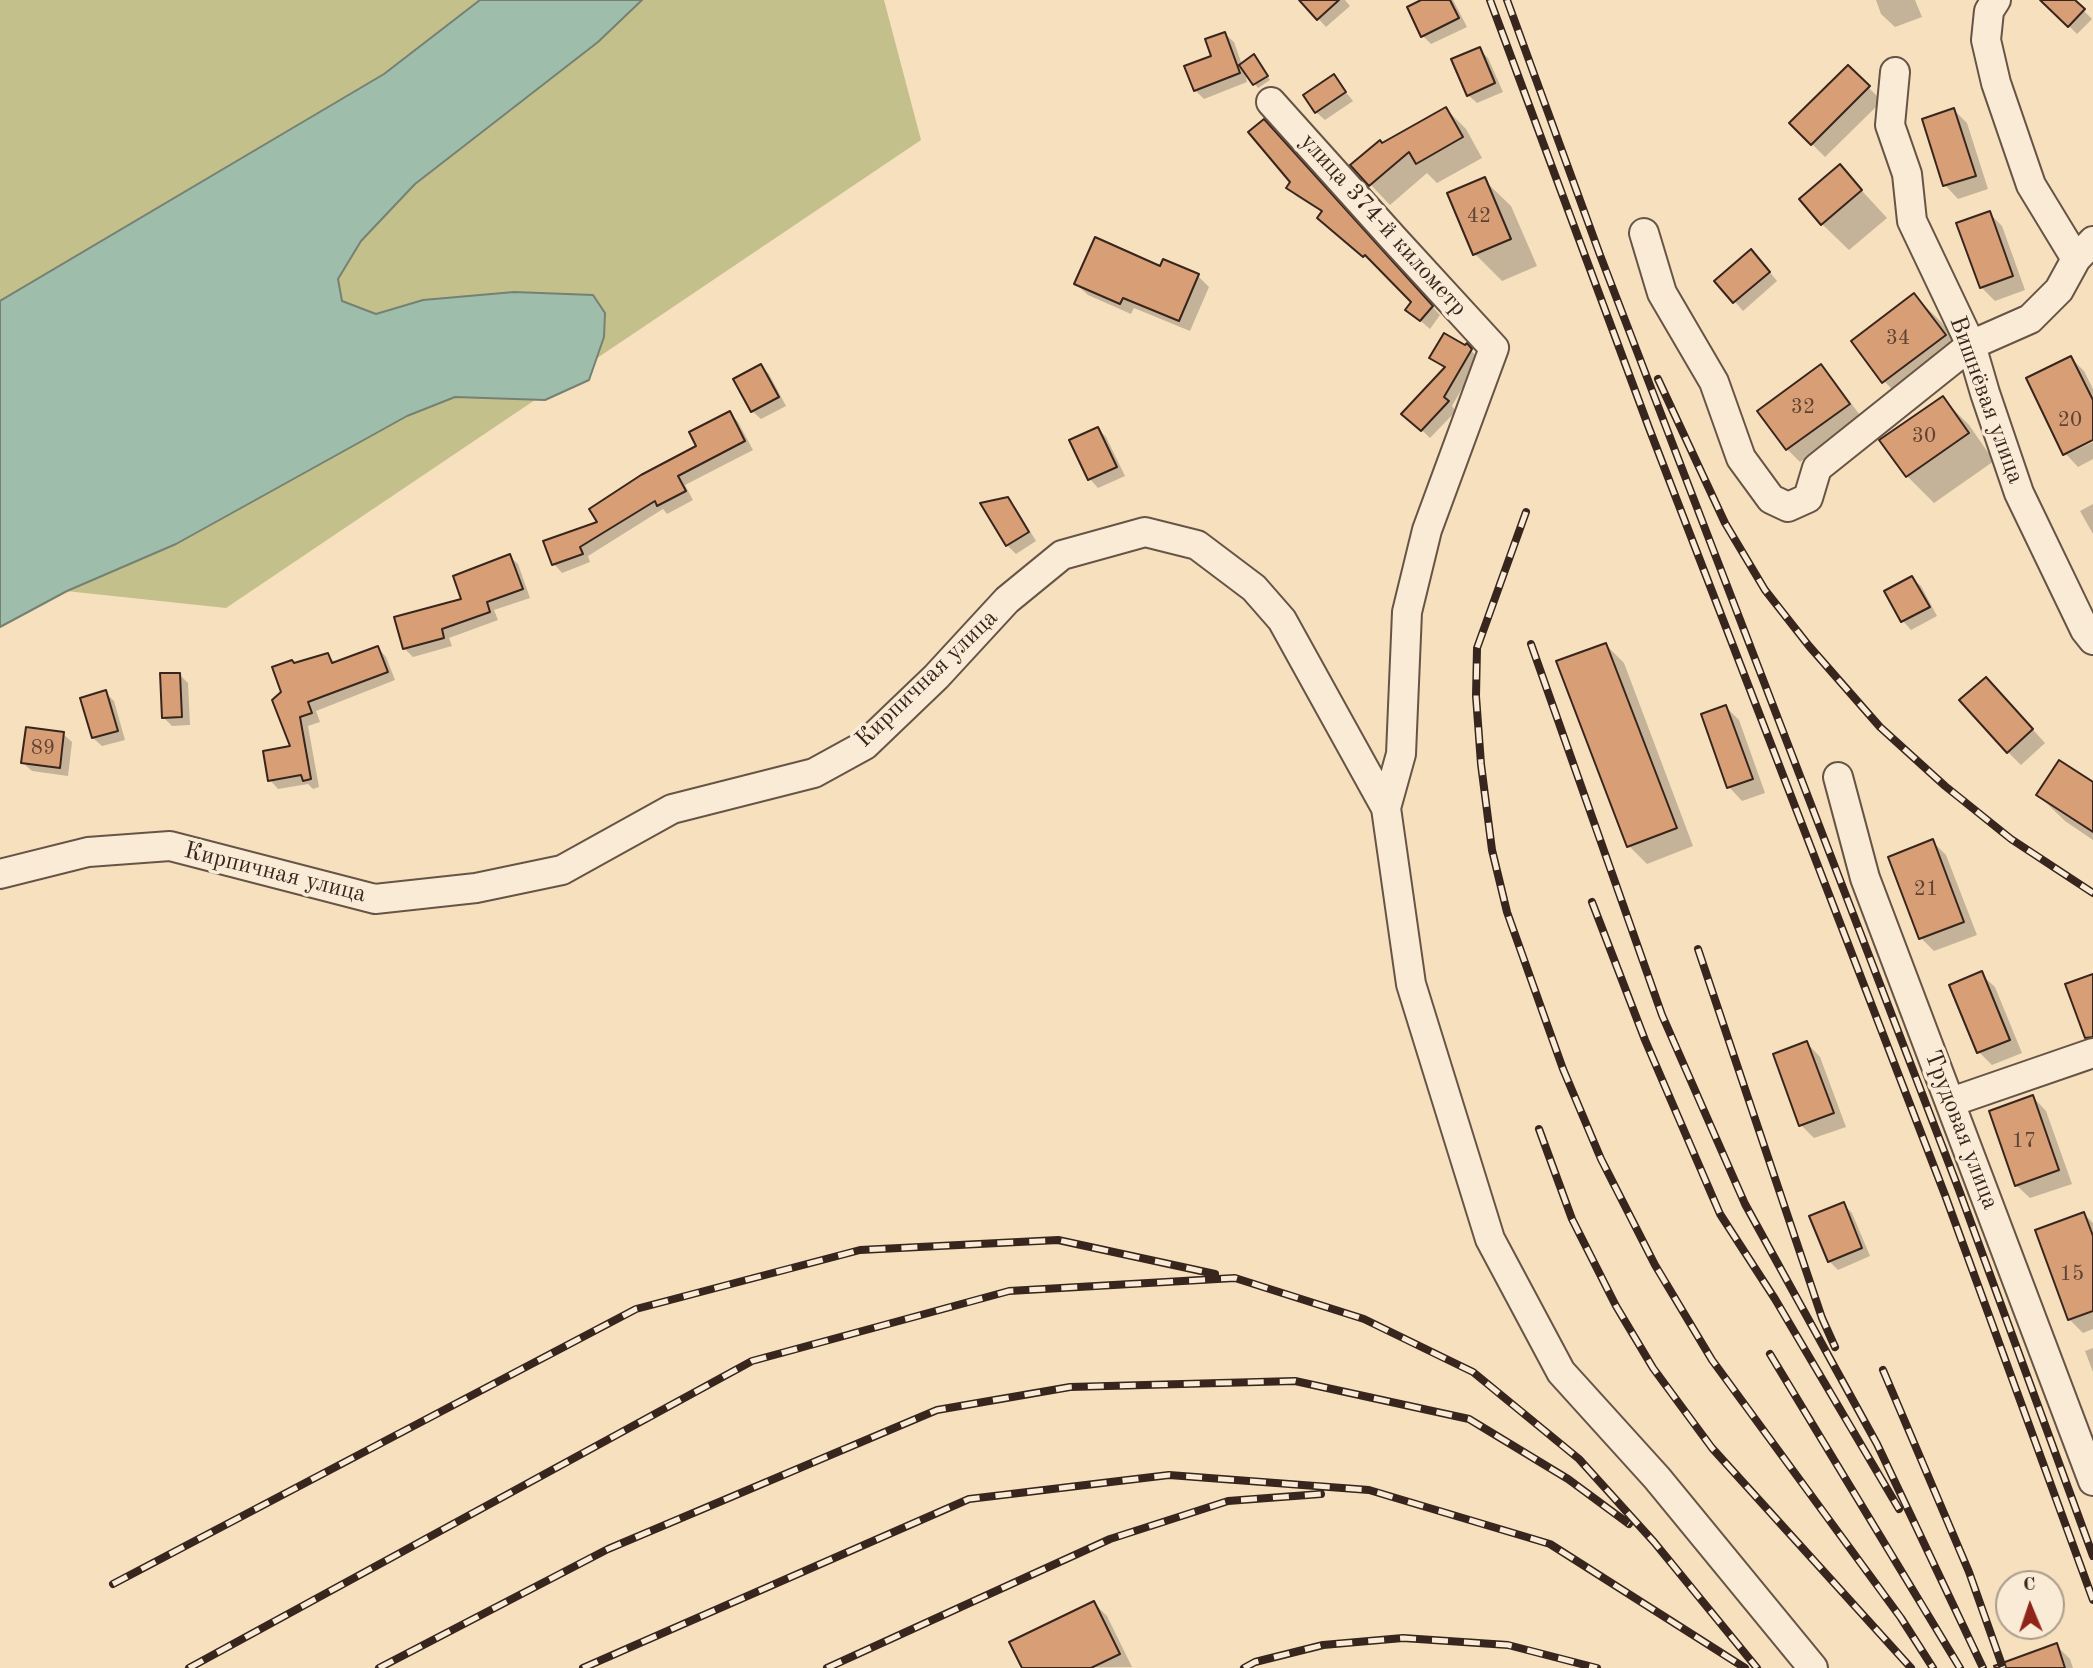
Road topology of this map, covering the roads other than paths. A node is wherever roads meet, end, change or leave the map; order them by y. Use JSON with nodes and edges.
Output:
{"nodes":[{"id":1,"x":1996,"y":0,"type":"edge"},
{"id":2,"x":1895,"y":72,"type":"dead end"},
{"id":3,"x":1271,"y":102,"type":"dead end"},
{"id":4,"x":1644,"y":233,"type":"dead end"},
{"id":5,"x":2084,"y":250,"type":"edge"},
{"id":6,"x":1971,"y":345,"type":"junction"},
{"id":7,"x":2093,"y":640,"type":"edge"},
{"id":8,"x":1838,"y":777,"type":"dead end"},
{"id":9,"x":1386,"y":808,"type":"junction"},
{"id":10,"x":0,"y":874,"type":"edge"},
{"id":11,"x":2093,"y":1053,"type":"edge"},
{"id":12,"x":1951,"y":1101,"type":"junction"},
{"id":13,"x":2093,"y":1481,"type":"edge"},
{"id":14,"x":1813,"y":1668,"type":"edge"}],
"edges":[{"from":1,"to":5,"type":"street"},
{"from":2,"to":6,"type":"street","name":"Вишнёвая улица"},
{"from":3,"to":9,"type":"street","name":"улица 374-й километр"},
{"from":4,"to":6,"type":"street"},
{"from":5,"to":6,"type":"street"},
{"from":6,"to":7,"type":"street","name":"Вишнёвая улица"},
{"from":8,"to":12,"type":"street","name":"Трудовая улица"},
{"from":9,"to":10,"type":"street","name":"Кирпичная улица"},
{"from":9,"to":14,"type":"street"},
{"from":11,"to":12,"type":"street"},
{"from":12,"to":13,"type":"street","name":"Трудовая улица"}]}
